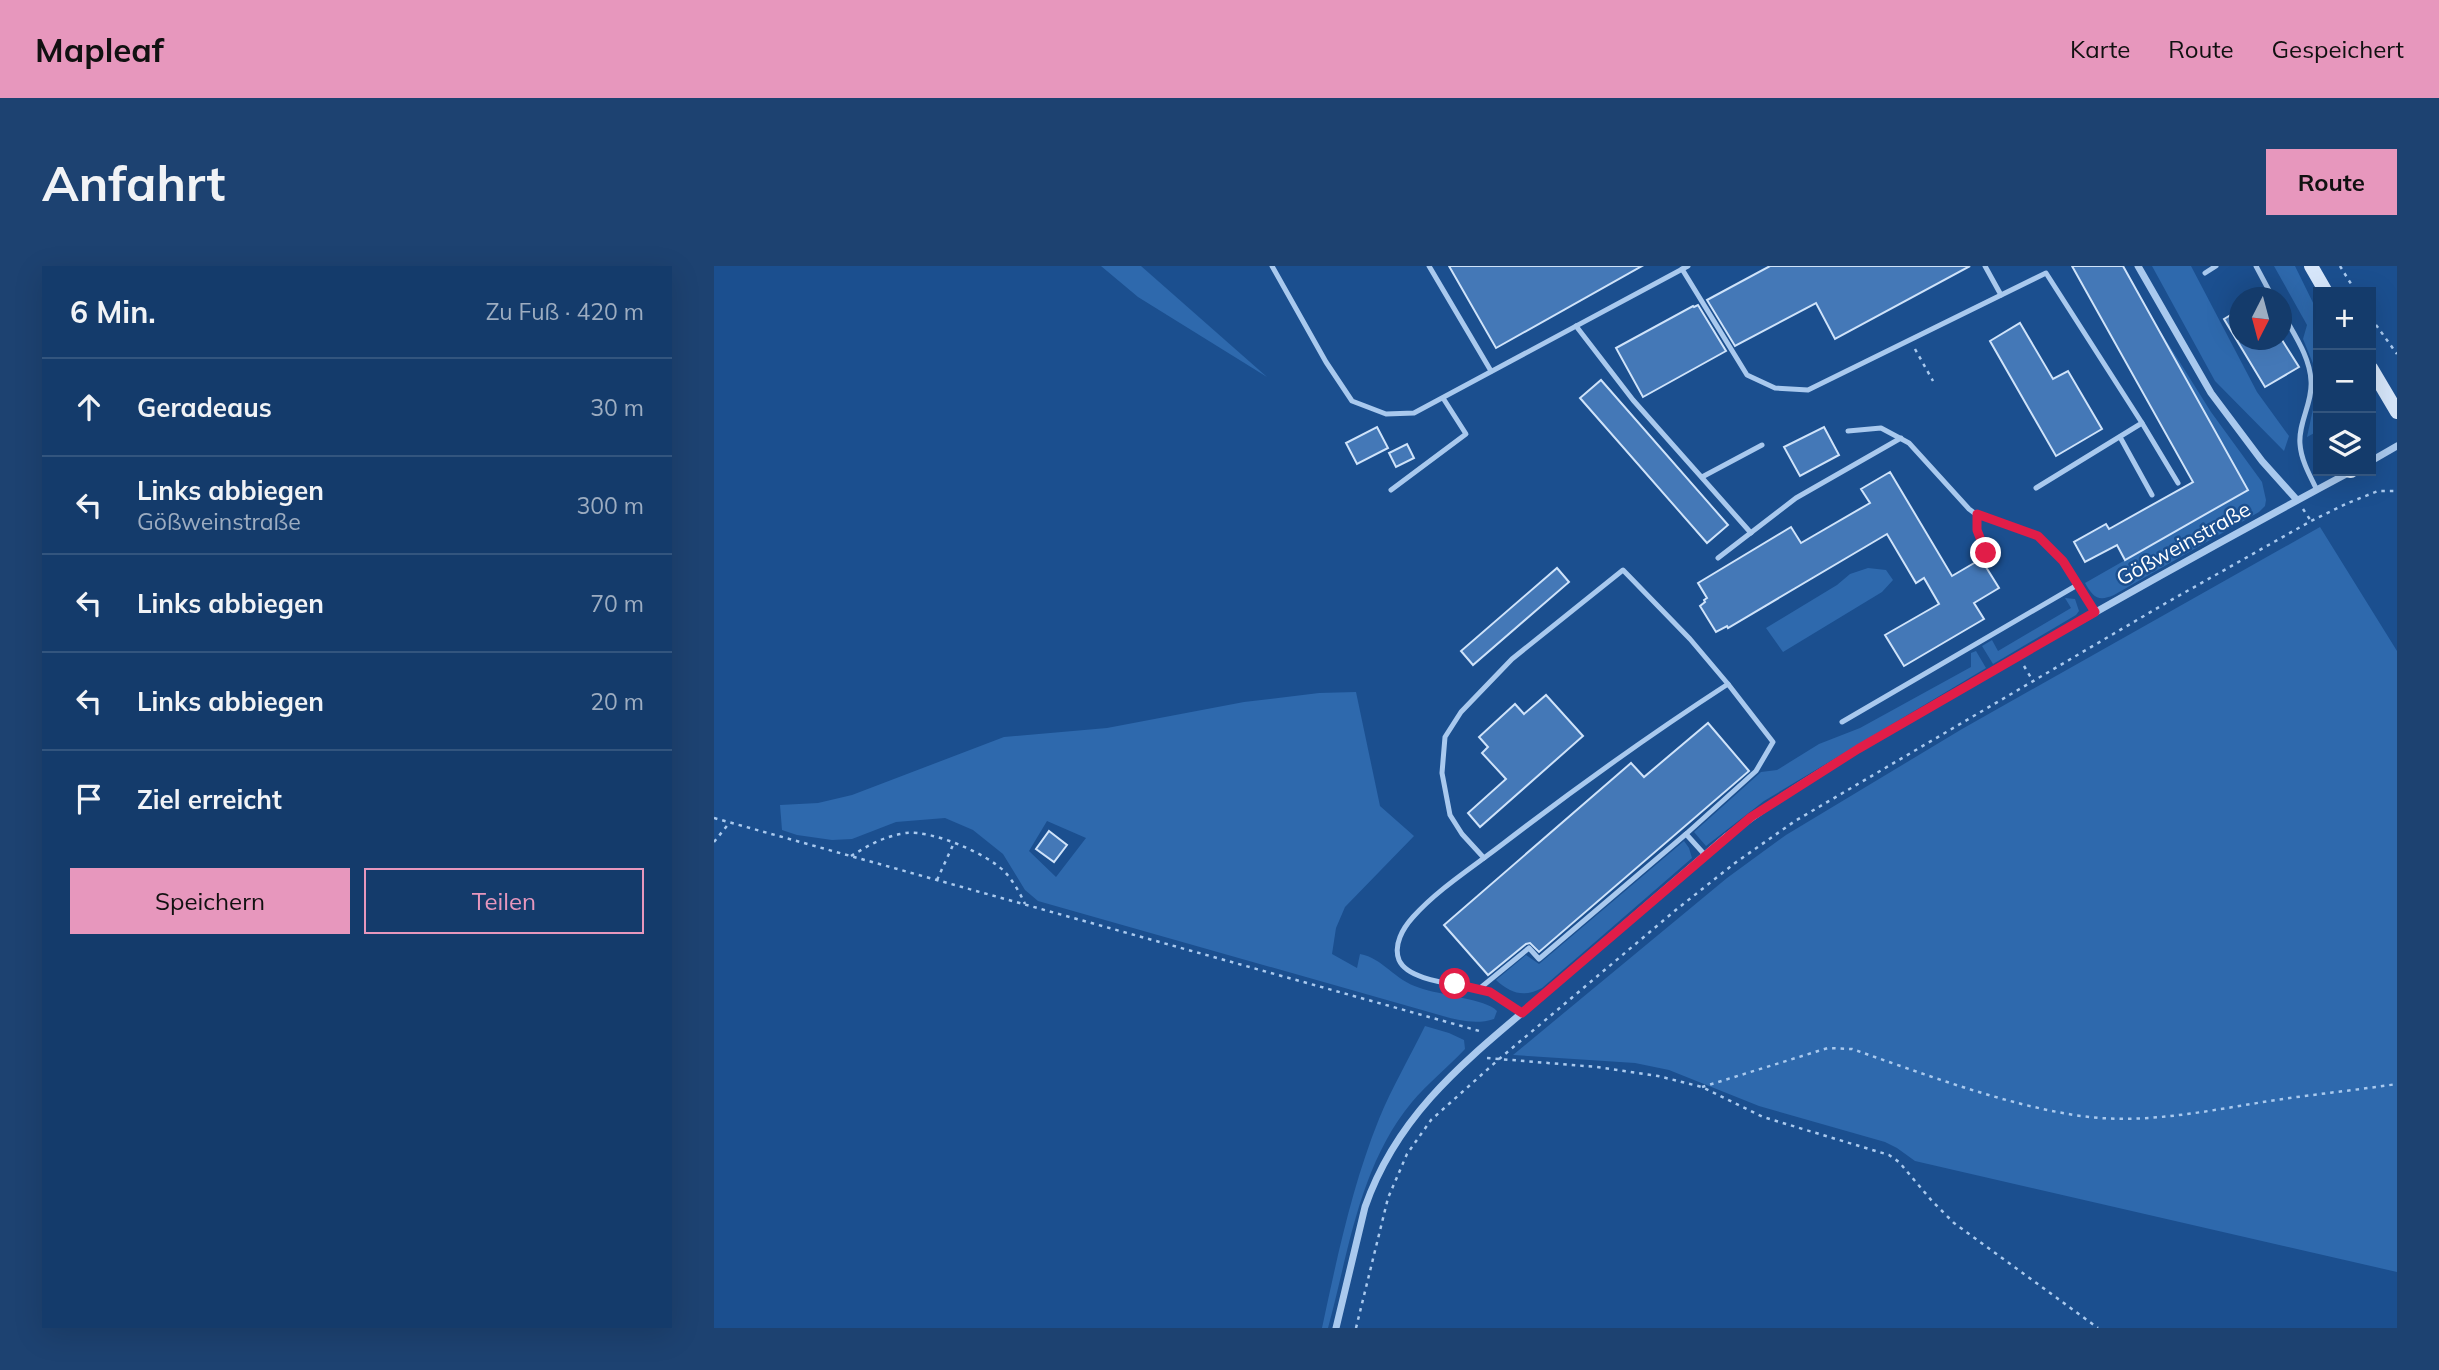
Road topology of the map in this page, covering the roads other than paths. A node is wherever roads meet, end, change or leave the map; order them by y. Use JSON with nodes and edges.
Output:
{"nodes":[{"id":1,"x":1272,"y":266,"type":"edge"},
{"id":2,"x":1429,"y":266,"type":"edge"},
{"id":3,"x":1688,"y":266,"type":"edge"},
{"id":4,"x":1984,"y":266,"type":"edge"},
{"id":5,"x":2138,"y":266,"type":"edge"},
{"id":6,"x":2216,"y":266,"type":"edge"},
{"id":7,"x":2256,"y":266,"type":"edge"},
{"id":8,"x":2311,"y":266,"type":"edge"},
{"id":9,"x":1682,"y":270,"type":"junction"},
{"id":10,"x":2205,"y":273,"type":"dead end"},
{"id":11,"x":2267,"y":287,"type":"edge"},
{"id":12,"x":2323,"y":287,"type":"edge"},
{"id":13,"x":2001,"y":295,"type":"junction"},
{"id":14,"x":1576,"y":326,"type":"junction"},
{"id":15,"x":2292,"y":333,"type":"edge"},
{"id":16,"x":1491,"y":372,"type":"junction"},
{"id":17,"x":2376,"y":376,"type":"edge"},
{"id":18,"x":1443,"y":398,"type":"junction"},
{"id":19,"x":2397,"y":412,"type":"edge"},
{"id":20,"x":2142,"y":423,"type":"junction"},
{"id":21,"x":1848,"y":431,"type":"dead end"},
{"id":22,"x":2120,"y":437,"type":"junction"},
{"id":23,"x":1900,"y":438,"type":"junction"},
{"id":24,"x":1762,"y":445,"type":"dead end"},
{"id":25,"x":2397,"y":446,"type":"edge"},
{"id":26,"x":2376,"y":457,"type":"edge"},
{"id":27,"x":2342,"y":476,"type":"edge"},
{"id":28,"x":1702,"y":477,"type":"junction"},
{"id":29,"x":2178,"y":483,"type":"dead end"},
{"id":30,"x":2036,"y":488,"type":"dead end"},
{"id":31,"x":2317,"y":489,"type":"junction"},
{"id":32,"x":1391,"y":490,"type":"dead end"},
{"id":33,"x":2152,"y":495,"type":"dead end"},
{"id":34,"x":2297,"y":500,"type":"junction"},
{"id":35,"x":1977,"y":514,"type":"junction"},
{"id":36,"x":1751,"y":533,"type":"junction"},
{"id":37,"x":1986,"y":553,"type":"dead end"},
{"id":38,"x":1717,"y":558,"type":"dead end"},
{"id":39,"x":2078,"y":584,"type":"junction"},
{"id":40,"x":2095,"y":612,"type":"junction"},
{"id":41,"x":1728,"y":684,"type":"junction"},
{"id":42,"x":1842,"y":722,"type":"dead end"},
{"id":43,"x":1686,"y":834,"type":"junction"},
{"id":44,"x":1704,"y":855,"type":"junction"},
{"id":45,"x":1485,"y":858,"type":"junction"},
{"id":46,"x":1479,"y":989,"type":"junction"},
{"id":47,"x":1522,"y":1013,"type":"junction"},
{"id":48,"x":1336,"y":1328,"type":"edge"}],
"edges":[{"from":1,"to":18,"type":"lane"},
{"from":2,"to":16,"type":"lane"},
{"from":3,"to":9,"type":"lane"},
{"from":4,"to":13,"type":"lane"},
{"from":5,"to":34,"type":"street"},
{"from":6,"to":10,"type":"lane"},
{"from":7,"to":11,"type":"lane"},
{"from":8,"to":12,"type":"main road"},
{"from":9,"to":13,"type":"lane"},
{"from":9,"to":14,"type":"lane"},
{"from":13,"to":20,"type":"lane"},
{"from":14,"to":16,"type":"lane"},
{"from":14,"to":28,"type":"lane"},
{"from":15,"to":31,"type":"lane"},
{"from":16,"to":18,"type":"lane"},
{"from":17,"to":19,"type":"main road"},
{"from":18,"to":32,"type":"lane"},
{"from":20,"to":22,"type":"lane"},
{"from":20,"to":29,"type":"lane"},
{"from":21,"to":23,"type":"lane"},
{"from":22,"to":30,"type":"lane"},
{"from":22,"to":33,"type":"lane"},
{"from":23,"to":35,"type":"lane"},
{"from":23,"to":36,"type":"lane"},
{"from":24,"to":28,"type":"lane"},
{"from":25,"to":26,"type":"street"},
{"from":27,"to":31,"type":"street","name":"Gößweinstraße"},
{"from":28,"to":36,"type":"lane"},
{"from":31,"to":34,"type":"street","name":"Gößweinstraße"},
{"from":34,"to":40,"type":"street","name":"Gößweinstraße"},
{"from":35,"to":37,"type":"lane"},
{"from":35,"to":39,"type":"lane"},
{"from":36,"to":38,"type":"lane"},
{"from":39,"to":40,"type":"lane"},
{"from":39,"to":42,"type":"lane"},
{"from":40,"to":44,"type":"street","name":"Gößweinstraße"},
{"from":41,"to":43,"type":"lane"},
{"from":41,"to":45,"type":"lane"},
{"from":41,"to":45,"type":"lane"},
{"from":43,"to":44,"type":"lane"},
{"from":43,"to":46,"type":"lane"},
{"from":44,"to":47,"type":"street","name":"Gößweinstraße"},
{"from":45,"to":46,"type":"lane"},
{"from":46,"to":47,"type":"lane"},
{"from":47,"to":48,"type":"street","name":"Gößweinstraße"}]}
